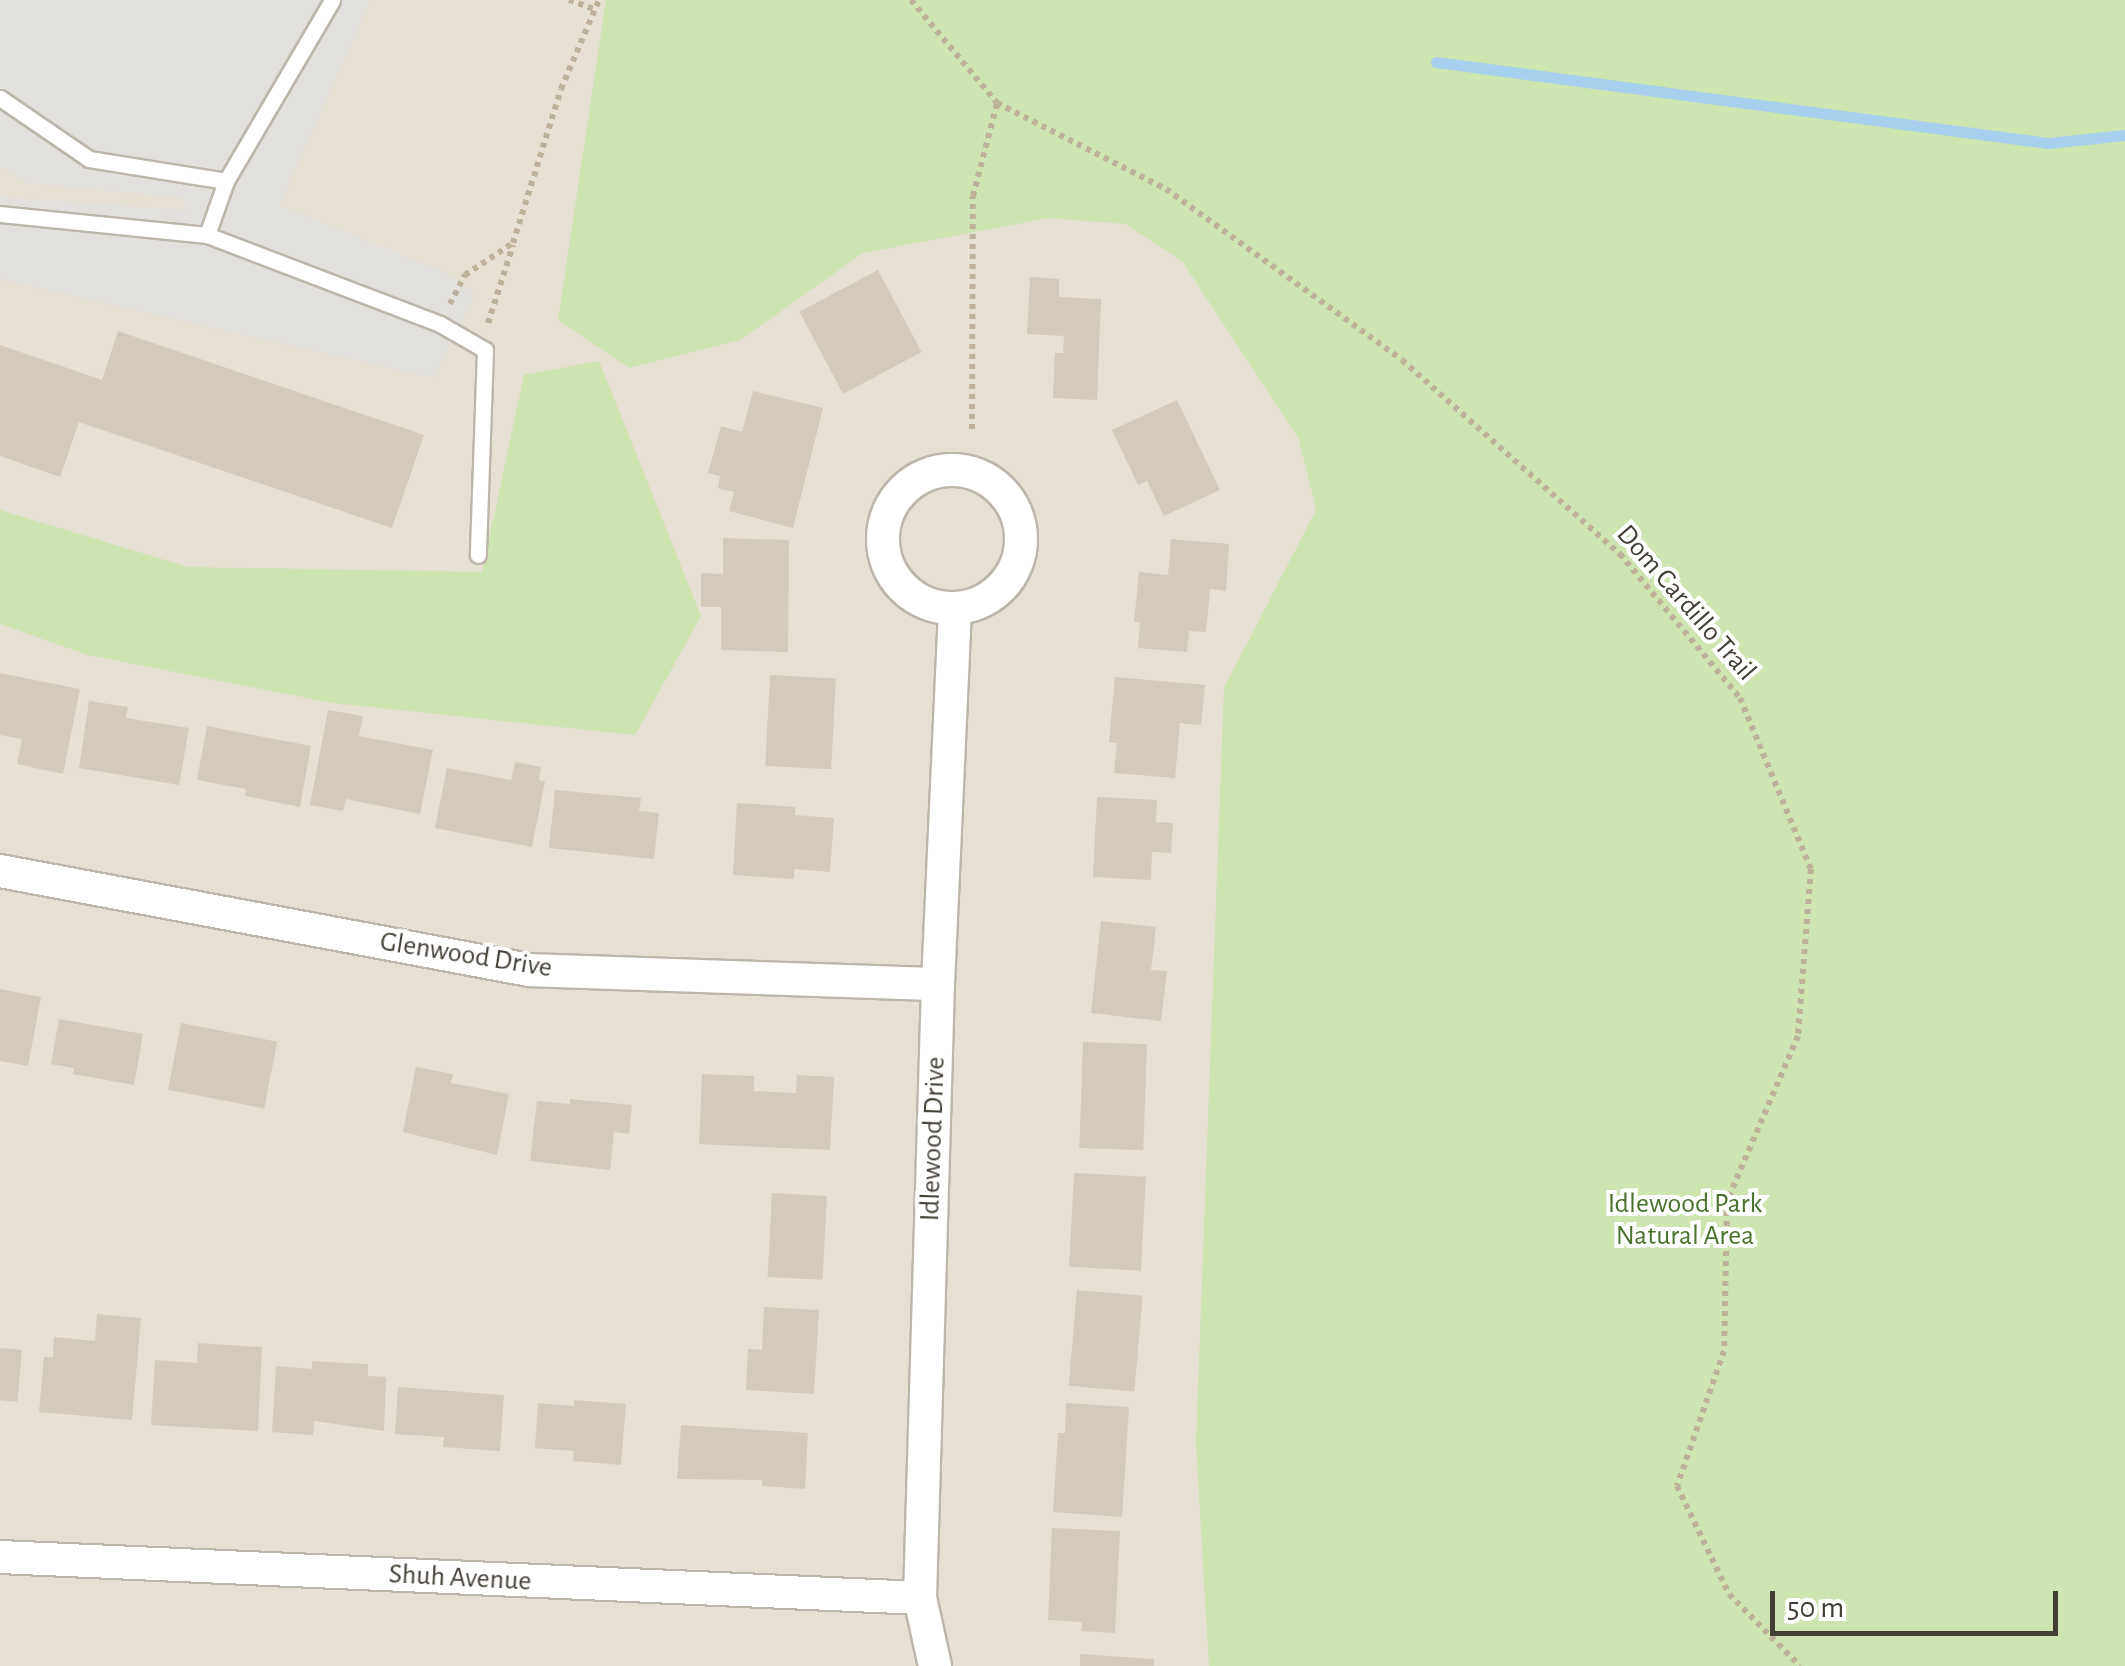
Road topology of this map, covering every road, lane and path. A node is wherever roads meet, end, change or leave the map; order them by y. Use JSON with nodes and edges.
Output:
{"nodes":[{"id":1,"x":332,"y":0,"type":"edge"},
{"id":2,"x":569,"y":0,"type":"edge"},
{"id":3,"x":599,"y":0,"type":"edge"},
{"id":4,"x":911,"y":0,"type":"edge"},
{"id":5,"x":596,"y":10,"type":"junction"},
{"id":6,"x":0,"y":98,"type":"edge"},
{"id":7,"x":998,"y":104,"type":"junction"},
{"id":8,"x":226,"y":181,"type":"junction"},
{"id":9,"x":0,"y":214,"type":"edge"},
{"id":10,"x":207,"y":235,"type":"junction"},
{"id":11,"x":513,"y":243,"type":"junction"},
{"id":12,"x":440,"y":324,"type":"junction"},
{"id":13,"x":485,"y":350,"type":"junction"},
{"id":14,"x":972,"y":429,"type":"dead end"},
{"id":15,"x":478,"y":555,"type":"dead end"},
{"id":16,"x":955,"y":610,"type":"junction"},
{"id":17,"x":0,"y":871,"type":"edge"},
{"id":18,"x":938,"y":984,"type":"junction"},
{"id":19,"x":0,"y":1557,"type":"edge"},
{"id":20,"x":920,"y":1598,"type":"junction"},
{"id":21,"x":935,"y":1666,"type":"edge"},
{"id":22,"x":1800,"y":1666,"type":"edge"}],
"edges":[{"from":1,"to":8,"type":"lane"},
{"from":2,"to":5,"type":"path"},
{"from":3,"to":5,"type":"path"},
{"from":4,"to":7,"type":"path"},
{"from":5,"to":11,"type":"path"},
{"from":6,"to":8,"type":"lane"},
{"from":7,"to":14,"type":"path"},
{"from":7,"to":22,"type":"path","name":"Dom Cardillo Trail"},
{"from":8,"to":10,"type":"lane"},
{"from":9,"to":10,"type":"lane"},
{"from":10,"to":12,"type":"lane"},
{"from":11,"to":12,"type":"path"},
{"from":11,"to":13,"type":"path"},
{"from":12,"to":13,"type":"lane"},
{"from":13,"to":15,"type":"lane"},
{"from":16,"to":16,"type":"street"},
{"from":16,"to":18,"type":"street","name":"Idlewood Drive"},
{"from":17,"to":18,"type":"street","name":"Glenwood Drive"},
{"from":18,"to":20,"type":"street","name":"Idlewood Drive"},
{"from":19,"to":20,"type":"street","name":"Shuh Avenue"},
{"from":20,"to":21,"type":"street","name":"Idlewood Drive"}]}
